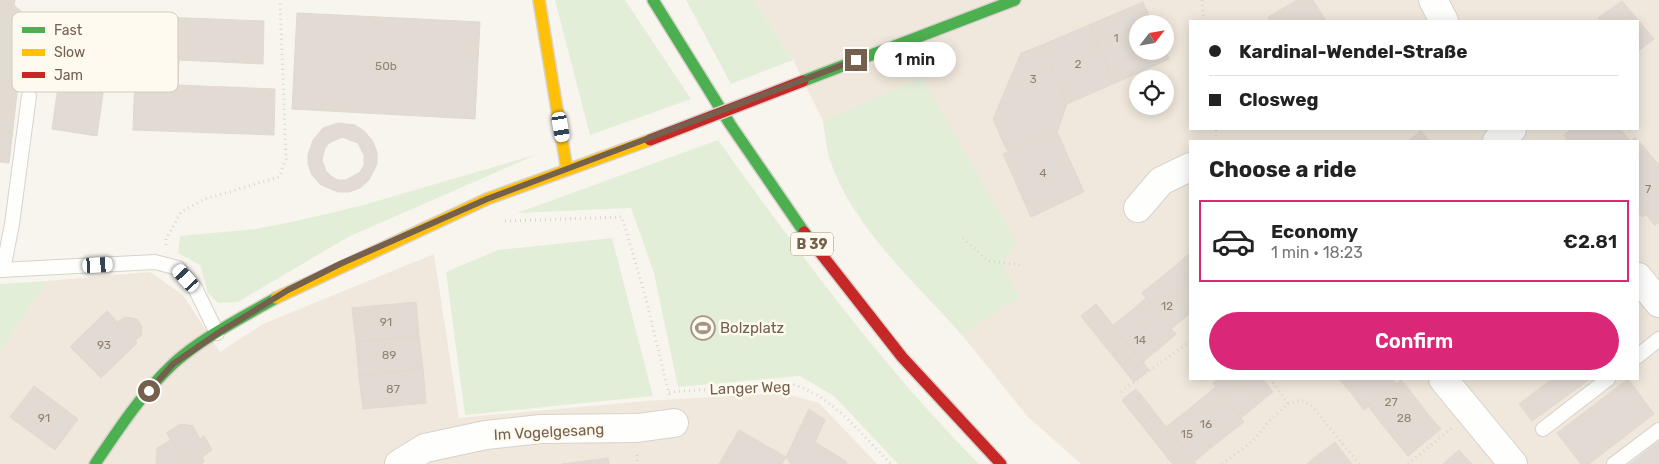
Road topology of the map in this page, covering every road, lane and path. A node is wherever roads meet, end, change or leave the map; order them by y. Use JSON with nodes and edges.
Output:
{"nodes":[{"id":1,"x":280,"y":0,"type":"edge"},
{"id":2,"x":539,"y":0,"type":"edge"},
{"id":3,"x":653,"y":0,"type":"edge"},
{"id":4,"x":1015,"y":0,"type":"edge"},
{"id":5,"x":1202,"y":0,"type":"edge"},
{"id":6,"x":1433,"y":0,"type":"edge"},
{"id":7,"x":1204,"y":20,"type":"edge"},
{"id":8,"x":1443,"y":20,"type":"edge"},
{"id":9,"x":29,"y":96,"type":"dead end"},
{"id":10,"x":1511,"y":130,"type":"edge"},
{"id":11,"x":1521,"y":130,"type":"edge"},
{"id":12,"x":1498,"y":140,"type":"edge"},
{"id":13,"x":1529,"y":140,"type":"edge"},
{"id":14,"x":1189,"y":168,"type":"edge"},
{"id":15,"x":567,"y":170,"type":"junction"},
{"id":16,"x":487,"y":199,"type":"junction"},
{"id":17,"x":1138,"y":208,"type":"dead end"},
{"id":18,"x":963,"y":238,"type":"dead end"},
{"id":19,"x":166,"y":265,"type":"junction"},
{"id":20,"x":1022,"y":265,"type":"dead end"},
{"id":21,"x":1,"y":270,"type":"edge"},
{"id":22,"x":1639,"y":278,"type":"edge"},
{"id":23,"x":1659,"y":303,"type":"edge"},
{"id":24,"x":218,"y":333,"type":"junction"},
{"id":25,"x":1659,"y":339,"type":"edge"},
{"id":26,"x":1189,"y":342,"type":"edge"},
{"id":27,"x":1639,"y":355,"type":"edge"},
{"id":28,"x":1272,"y":380,"type":"edge"},
{"id":29,"x":1444,"y":380,"type":"edge"},
{"id":30,"x":1607,"y":380,"type":"edge"},
{"id":31,"x":669,"y":392,"type":"junction"},
{"id":32,"x":1121,"y":392,"type":"dead end"},
{"id":33,"x":1288,"y":404,"type":"junction"},
{"id":34,"x":1470,"y":414,"type":"junction"},
{"id":35,"x":674,"y":423,"type":"joint"},
{"id":36,"x":1543,"y":429,"type":"dead end"},
{"id":37,"x":1659,"y":430,"type":"edge"},
{"id":38,"x":95,"y":464,"type":"edge"},
{"id":39,"x":399,"y":464,"type":"edge"},
{"id":40,"x":891,"y":464,"type":"edge"},
{"id":41,"x":1001,"y":464,"type":"edge"},
{"id":42,"x":1222,"y":464,"type":"edge"},
{"id":43,"x":1359,"y":464,"type":"edge"},
{"id":44,"x":1408,"y":464,"type":"edge"},
{"id":45,"x":1513,"y":464,"type":"edge"},
{"id":46,"x":1614,"y":464,"type":"edge"}],
"edges":[{"from":1,"to":19,"type":"path"},
{"from":2,"to":15,"type":"street"},
{"from":3,"to":41,"type":"street","number":"B 39"},
{"from":4,"to":15,"type":"street","bridge":true},
{"from":5,"to":7,"type":"path"},
{"from":6,"to":8,"type":"street"},
{"from":9,"to":21,"type":"lane"},
{"from":10,"to":12,"type":"street"},
{"from":11,"to":13,"type":"street"},
{"from":14,"to":17,"type":"street"},
{"from":15,"to":16,"type":"street"},
{"from":16,"to":24,"type":"street"},
{"from":16,"to":31,"type":"path"},
{"from":18,"to":20,"type":"path"},
{"from":19,"to":21,"type":"lane"},
{"from":19,"to":24,"type":"lane"},
{"from":22,"to":23,"type":"street"},
{"from":24,"to":38,"type":"street"},
{"from":25,"to":27,"type":"lane"},
{"from":26,"to":32,"type":"path"},
{"from":28,"to":33,"type":"path"},
{"from":29,"to":34,"type":"street"},
{"from":30,"to":36,"type":"lane"},
{"from":31,"to":35,"type":"path"},
{"from":31,"to":40,"type":"path","name":"Langer Weg"},
{"from":33,"to":42,"type":"path"},
{"from":33,"to":43,"type":"path"},
{"from":34,"to":44,"type":"path"},
{"from":34,"to":45,"type":"street"},
{"from":35,"to":39,"type":"street","name":"Im Vogelgesang"},
{"from":37,"to":46,"type":"lane"}]}
